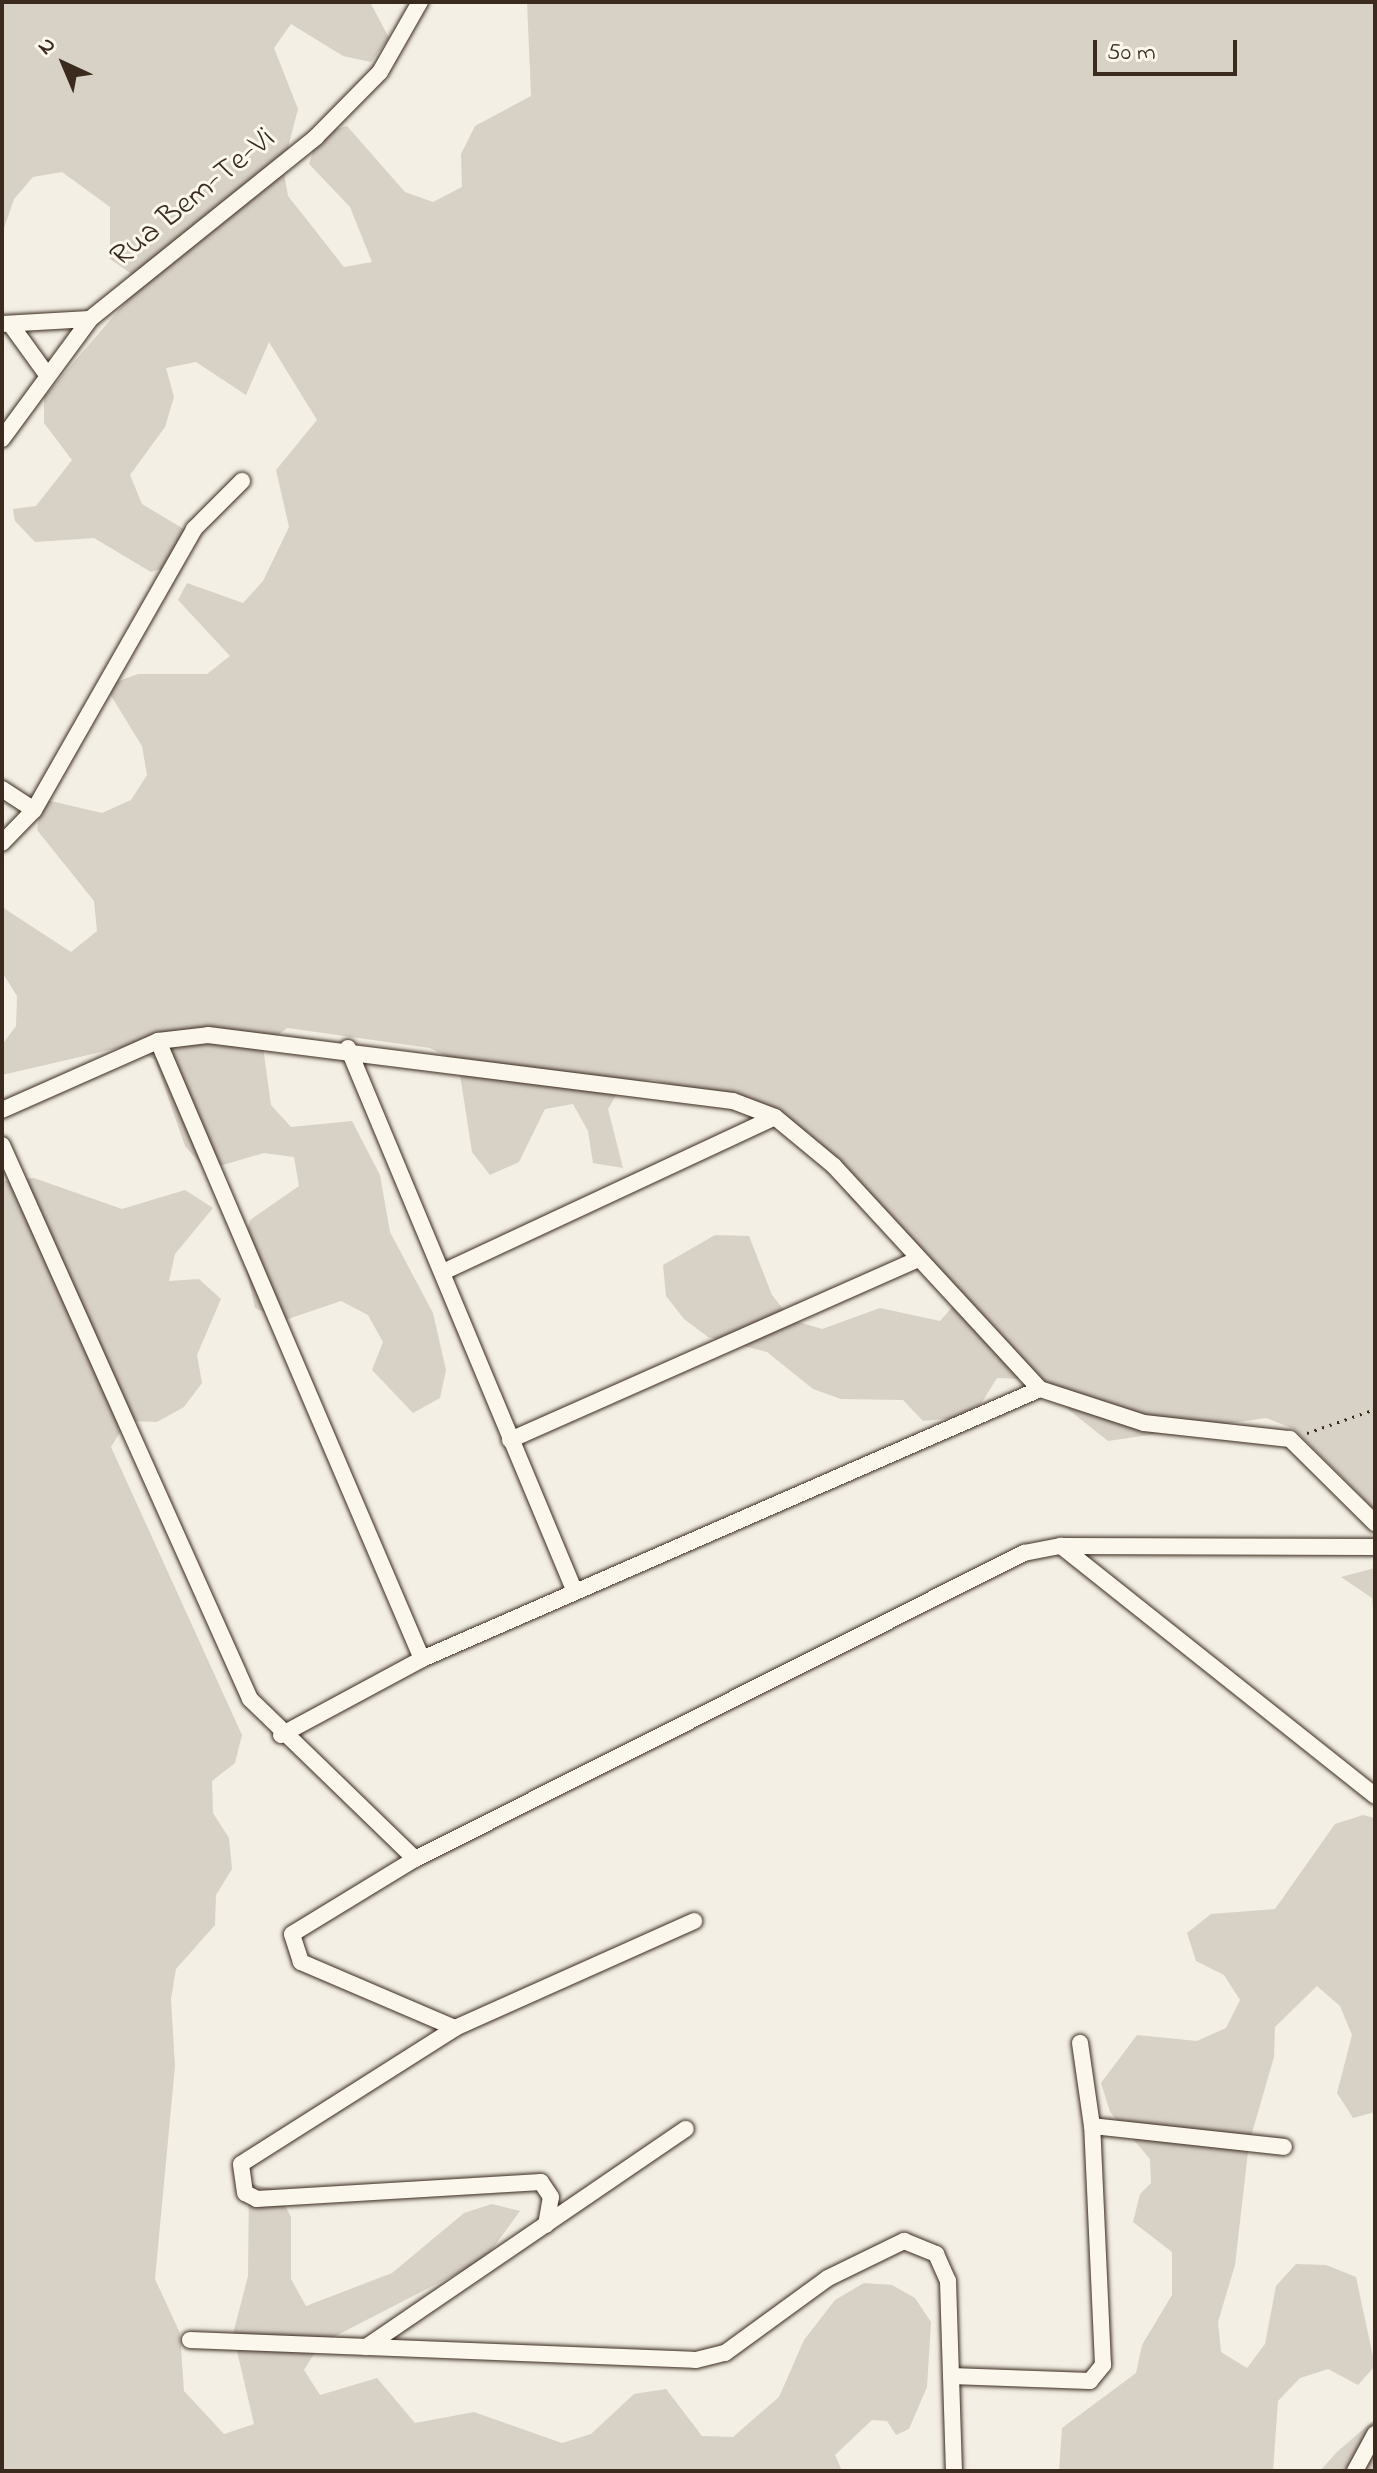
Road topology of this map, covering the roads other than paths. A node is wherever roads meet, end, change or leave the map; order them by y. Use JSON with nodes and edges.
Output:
{"nodes":[{"id":1,"x":420,"y":2,"type":"edge"},
{"id":2,"x":90,"y":319,"type":"junction"},
{"id":3,"x":7,"y":324,"type":"edge"},
{"id":4,"x":45,"y":372,"type":"junction"},
{"id":5,"x":2,"y":439,"type":"edge"},
{"id":6,"x":242,"y":481,"type":"dead end"},
{"id":7,"x":2,"y":789,"type":"edge"},
{"id":8,"x":34,"y":810,"type":"junction"},
{"id":9,"x":2,"y":843,"type":"edge"},
{"id":10,"x":158,"y":1041,"type":"junction"},
{"id":11,"x":348,"y":1048,"type":"junction"},
{"id":12,"x":2,"y":1110,"type":"edge"},
{"id":13,"x":775,"y":1117,"type":"junction"},
{"id":14,"x":2,"y":1145,"type":"edge"},
{"id":15,"x":917,"y":1260,"type":"junction"},
{"id":16,"x":443,"y":1272,"type":"junction"},
{"id":17,"x":1040,"y":1389,"type":"junction"},
{"id":18,"x":510,"y":1440,"type":"junction"},
{"id":19,"x":1375,"y":1523,"type":"edge"},
{"id":20,"x":1061,"y":1546,"type":"junction"},
{"id":21,"x":1375,"y":1547,"type":"edge"},
{"id":22,"x":575,"y":1592,"type":"junction"},
{"id":23,"x":422,"y":1659,"type":"junction"},
{"id":24,"x":281,"y":1735,"type":"junction"},
{"id":25,"x":1375,"y":1796,"type":"edge"},
{"id":26,"x":415,"y":1859,"type":"junction"},
{"id":27,"x":694,"y":1921,"type":"dead end"},
{"id":28,"x":455,"y":2028,"type":"junction"},
{"id":29,"x":1080,"y":2043,"type":"dead end"},
{"id":30,"x":1092,"y":2126,"type":"junction"},
{"id":31,"x":686,"y":2129,"type":"dead end"},
{"id":32,"x":1284,"y":2147,"type":"dead end"},
{"id":33,"x":546,"y":2225,"type":"junction"},
{"id":34,"x":190,"y":2340,"type":"dead end"},
{"id":35,"x":366,"y":2347,"type":"junction"},
{"id":36,"x":951,"y":2376,"type":"junction"},
{"id":37,"x":1375,"y":2434,"type":"edge"},
{"id":38,"x":954,"y":2471,"type":"edge"},
{"id":39,"x":1355,"y":2471,"type":"edge"}],
"edges":[{"from":1,"to":2,"type":"street","name":"Rua Bem-Te-Vi"},
{"from":2,"to":3,"type":"street"},
{"from":2,"to":4,"type":"street","name":"Rua Bem-Te-Vi"},
{"from":3,"to":4,"type":"street"},
{"from":4,"to":5,"type":"street","name":"Rua Bem-Te-Vi"},
{"from":6,"to":8,"type":"street"},
{"from":7,"to":8,"type":"street"},
{"from":8,"to":9,"type":"street"},
{"from":10,"to":11,"type":"street"},
{"from":10,"to":12,"type":"street"},
{"from":10,"to":23,"type":"street"},
{"from":11,"to":13,"type":"street"},
{"from":11,"to":16,"type":"street"},
{"from":13,"to":15,"type":"street"},
{"from":13,"to":16,"type":"street"},
{"from":14,"to":24,"type":"street"},
{"from":15,"to":17,"type":"street"},
{"from":15,"to":18,"type":"street"},
{"from":16,"to":18,"type":"street"},
{"from":17,"to":19,"type":"street"},
{"from":17,"to":22,"type":"street"},
{"from":18,"to":22,"type":"street"},
{"from":20,"to":21,"type":"street"},
{"from":20,"to":25,"type":"street"},
{"from":20,"to":26,"type":"street"},
{"from":22,"to":23,"type":"street"},
{"from":23,"to":24,"type":"street"},
{"from":24,"to":26,"type":"street"},
{"from":26,"to":28,"type":"street"},
{"from":27,"to":28,"type":"street"},
{"from":28,"to":33,"type":"street"},
{"from":29,"to":30,"type":"street"},
{"from":30,"to":32,"type":"street"},
{"from":30,"to":36,"type":"street"},
{"from":31,"to":33,"type":"street"},
{"from":33,"to":35,"type":"street"},
{"from":34,"to":35,"type":"street"},
{"from":35,"to":36,"type":"street"},
{"from":36,"to":38,"type":"street"},
{"from":37,"to":39,"type":"street"}]}
